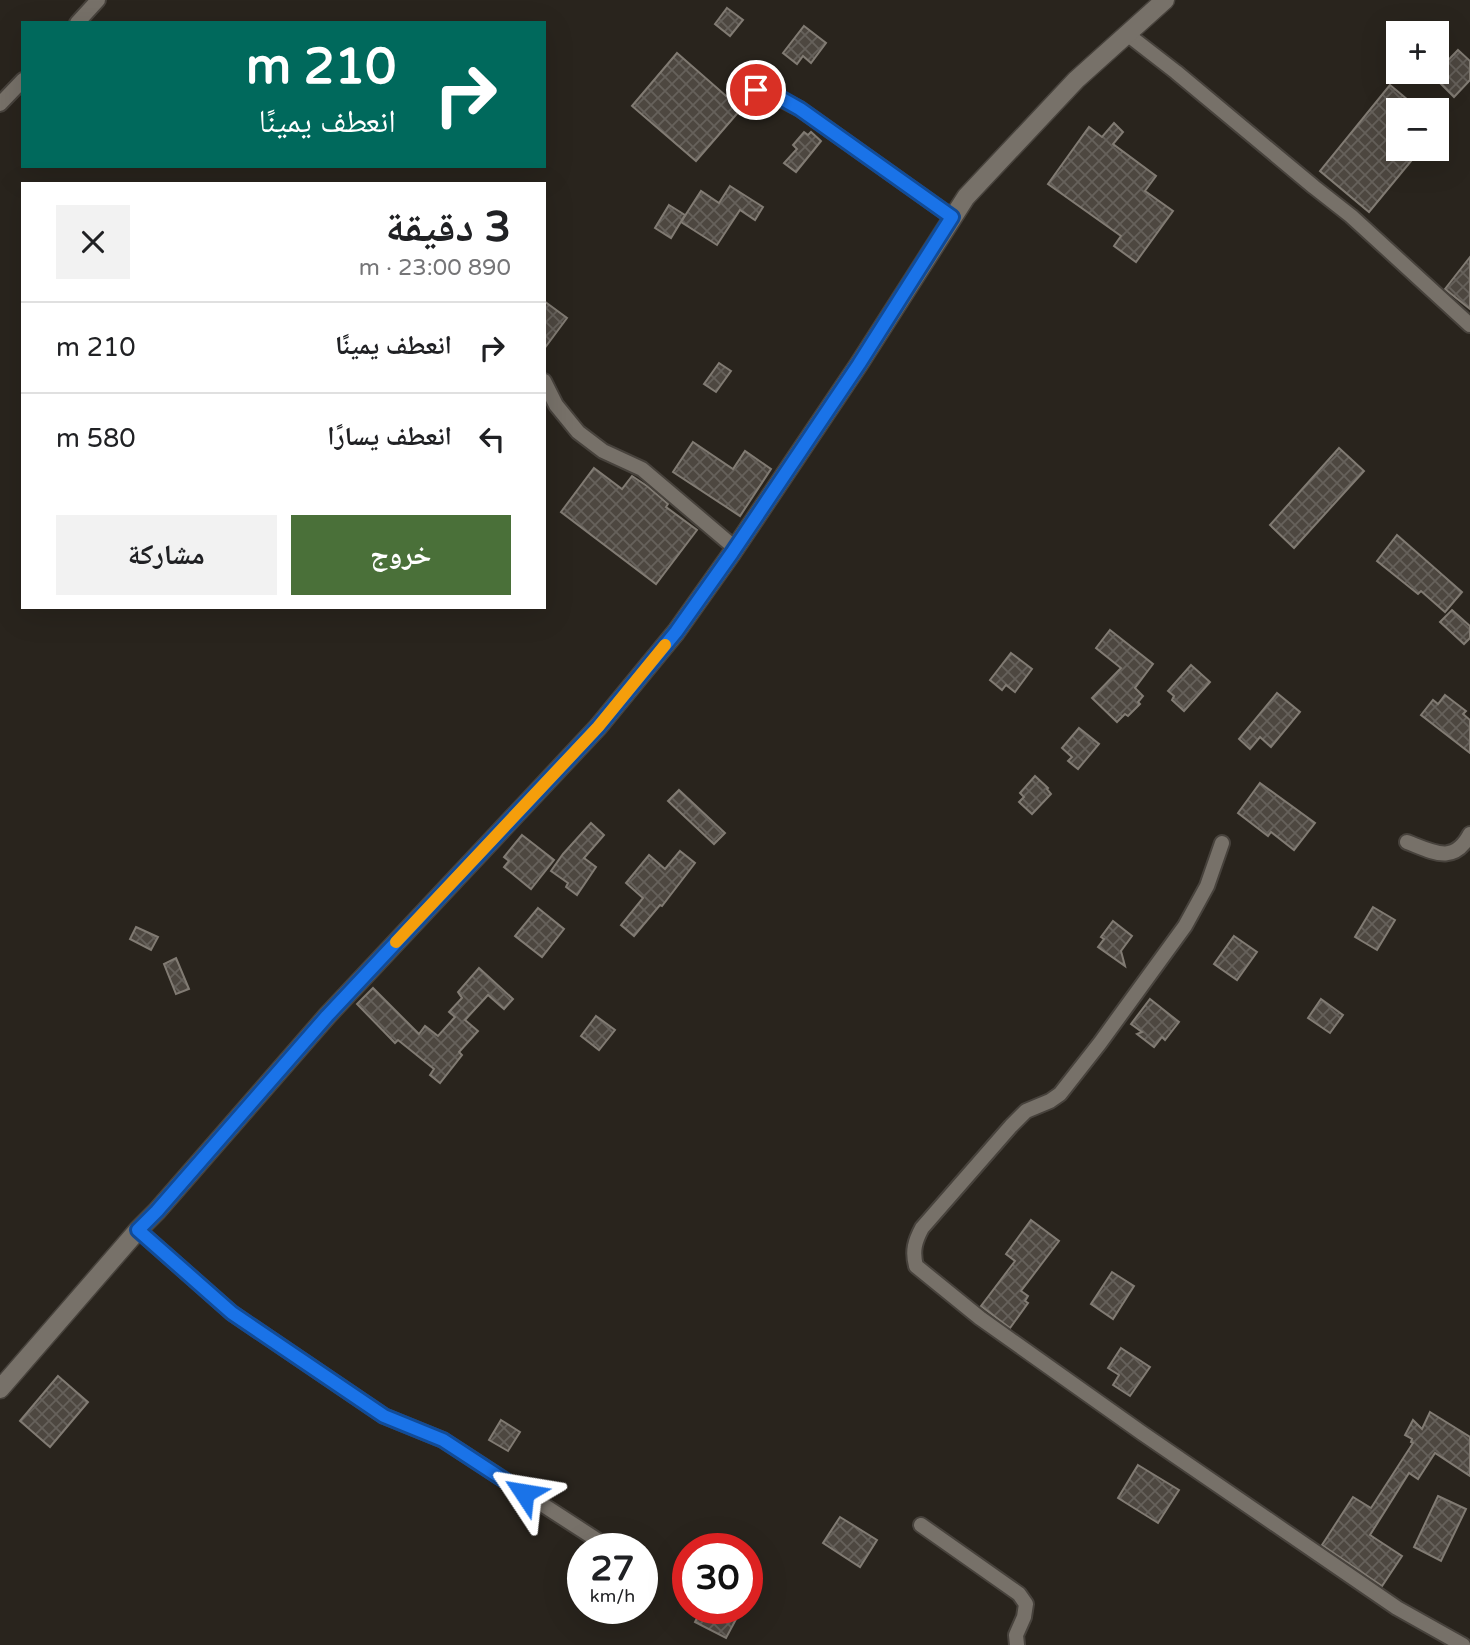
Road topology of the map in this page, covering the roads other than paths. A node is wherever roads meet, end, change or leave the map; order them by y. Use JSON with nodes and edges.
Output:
{"nodes":[{"id":1,"x":98,"y":0,"type":"edge"},
{"id":2,"x":1165,"y":0,"type":"edge"},
{"id":3,"x":79,"y":21,"type":"edge"},
{"id":4,"x":1127,"y":34,"type":"junction"},
{"id":5,"x":21,"y":82,"type":"edge"},
{"id":6,"x":740,"y":91,"type":"dead end"},
{"id":7,"x":0,"y":104,"type":"edge"},
{"id":8,"x":952,"y":217,"type":"junction"},
{"id":9,"x":1470,"y":324,"type":"edge"},
{"id":10,"x":546,"y":385,"type":"edge"},
{"id":11,"x":735,"y":548,"type":"junction"},
{"id":12,"x":1470,"y":834,"type":"edge"},
{"id":13,"x":1407,"y":842,"type":"dead end"},
{"id":14,"x":1222,"y":843,"type":"dead end"},
{"id":15,"x":138,"y":1230,"type":"junction"},
{"id":16,"x":0,"y":1389,"type":"edge"},
{"id":17,"x":921,"y":1525,"type":"dead end"},
{"id":18,"x":586,"y":1533,"type":"edge"},
{"id":19,"x":1017,"y":1645,"type":"edge"},
{"id":20,"x":1463,"y":1645,"type":"edge"}],
"edges":[{"from":1,"to":3,"type":"street"},
{"from":2,"to":4,"type":"street"},
{"from":4,"to":8,"type":"street"},
{"from":4,"to":9,"type":"street"},
{"from":5,"to":7,"type":"street"},
{"from":6,"to":8,"type":"street"},
{"from":8,"to":11,"type":"street"},
{"from":10,"to":11,"type":"street"},
{"from":11,"to":15,"type":"street"},
{"from":12,"to":13,"type":"street"},
{"from":14,"to":20,"type":"street"},
{"from":15,"to":16,"type":"street"},
{"from":15,"to":18,"type":"street"},
{"from":17,"to":19,"type":"street"}]}
